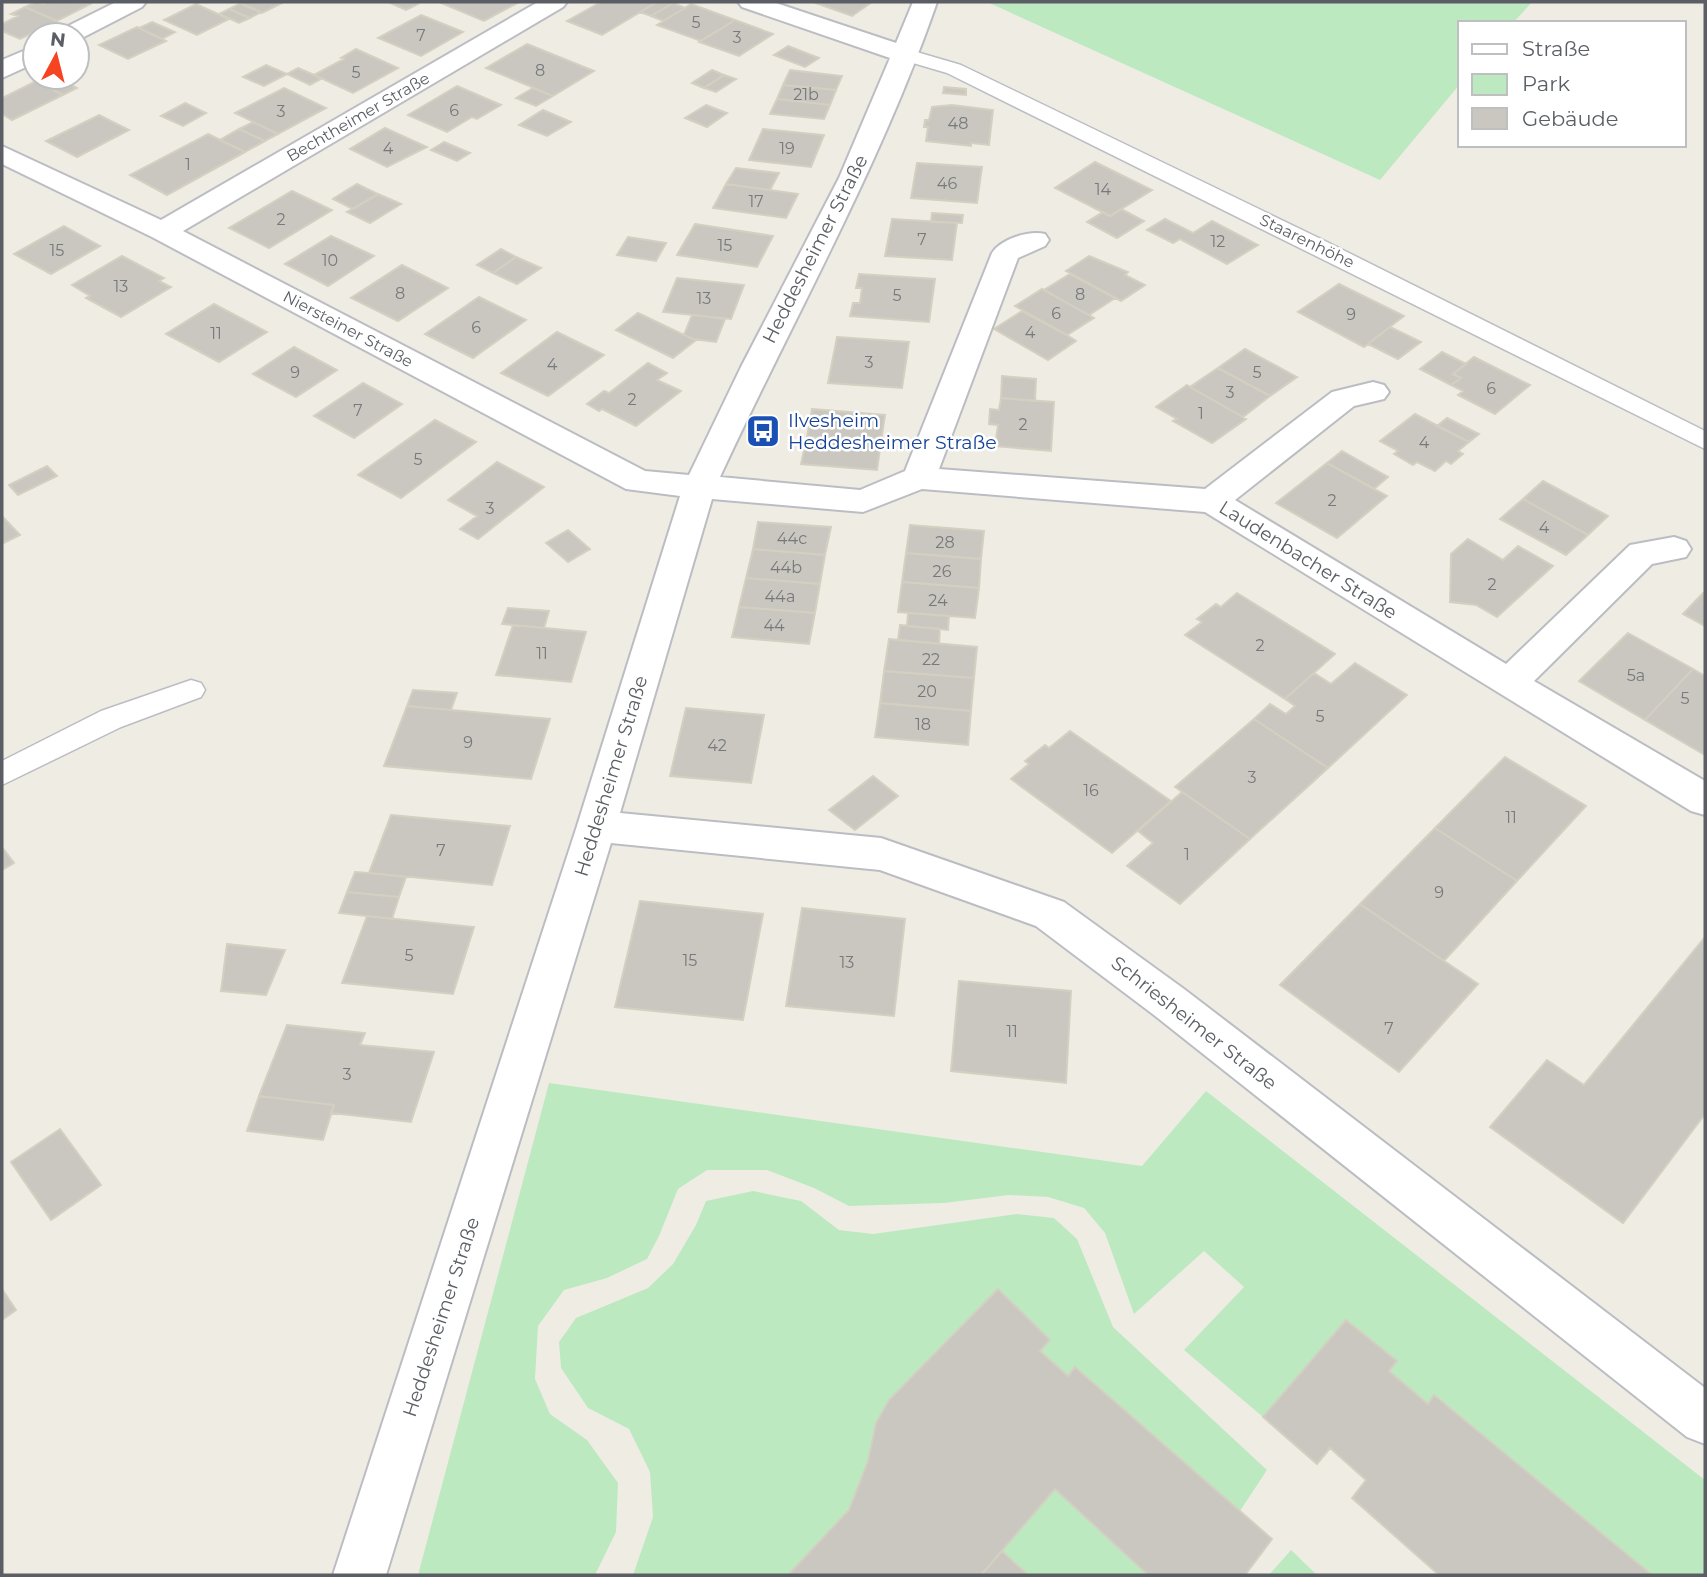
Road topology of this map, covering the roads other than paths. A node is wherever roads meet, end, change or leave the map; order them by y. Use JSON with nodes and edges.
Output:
{"nodes":[{"id":1,"x":134,"y":2,"type":"edge"},
{"id":2,"x":555,"y":2,"type":"edge"},
{"id":3,"x":751,"y":2,"type":"edge"},
{"id":4,"x":925,"y":2,"type":"edge"},
{"id":5,"x":91,"y":24,"type":"edge"},
{"id":6,"x":903,"y":54,"type":"junction"},
{"id":7,"x":21,"y":60,"type":"edge"},
{"id":8,"x":2,"y":70,"type":"edge"},
{"id":9,"x":2,"y":154,"type":"edge"},
{"id":10,"x":162,"y":231,"type":"junction"},
{"id":11,"x":1035,"y":240,"type":"dead end"},
{"id":12,"x":1374,"y":393,"type":"dead end"},
{"id":13,"x":1705,"y":441,"type":"edge"},
{"id":14,"x":919,"y":478,"type":"junction"},
{"id":15,"x":699,"y":488,"type":"junction"},
{"id":16,"x":1212,"y":501,"type":"junction"},
{"id":17,"x":1674,"y":549,"type":"dead end"},
{"id":18,"x":1509,"y":684,"type":"junction"},
{"id":19,"x":191,"y":690,"type":"dead end"},
{"id":20,"x":2,"y":774,"type":"edge"},
{"id":21,"x":1705,"y":800,"type":"edge"},
{"id":22,"x":597,"y":826,"type":"junction"},
{"id":23,"x":1705,"y":1419,"type":"edge"},
{"id":24,"x":359,"y":1575,"type":"edge"}],
"edges":[{"from":1,"to":5,"type":"street"},
{"from":2,"to":10,"type":"street","name":"Bechtheimer Straße"},
{"from":3,"to":6,"type":"street"},
{"from":4,"to":6,"type":"street","name":"Heddesheimer Straße"},
{"from":6,"to":13,"type":"lane","name":"Staarenhöhe"},
{"from":6,"to":15,"type":"street","name":"Heddesheimer Straße"},
{"from":7,"to":8,"type":"street"},
{"from":9,"to":10,"type":"street","name":"Niersteiner Straße"},
{"from":10,"to":15,"type":"street","name":"Niersteiner Straße"},
{"from":11,"to":14,"type":"street"},
{"from":12,"to":16,"type":"street"},
{"from":14,"to":15,"type":"street","name":"Laudenbacher Straße"},
{"from":14,"to":16,"type":"street","name":"Laudenbacher Straße"},
{"from":15,"to":22,"type":"street","name":"Heddesheimer Straße"},
{"from":16,"to":18,"type":"street","name":"Laudenbacher Straße"},
{"from":17,"to":18,"type":"street"},
{"from":18,"to":21,"type":"street","name":"Laudenbacher Straße"},
{"from":19,"to":20,"type":"lane"},
{"from":22,"to":23,"type":"street","name":"Schriesheimer Straße"},
{"from":22,"to":24,"type":"street","name":"Heddesheimer Straße"}]}
